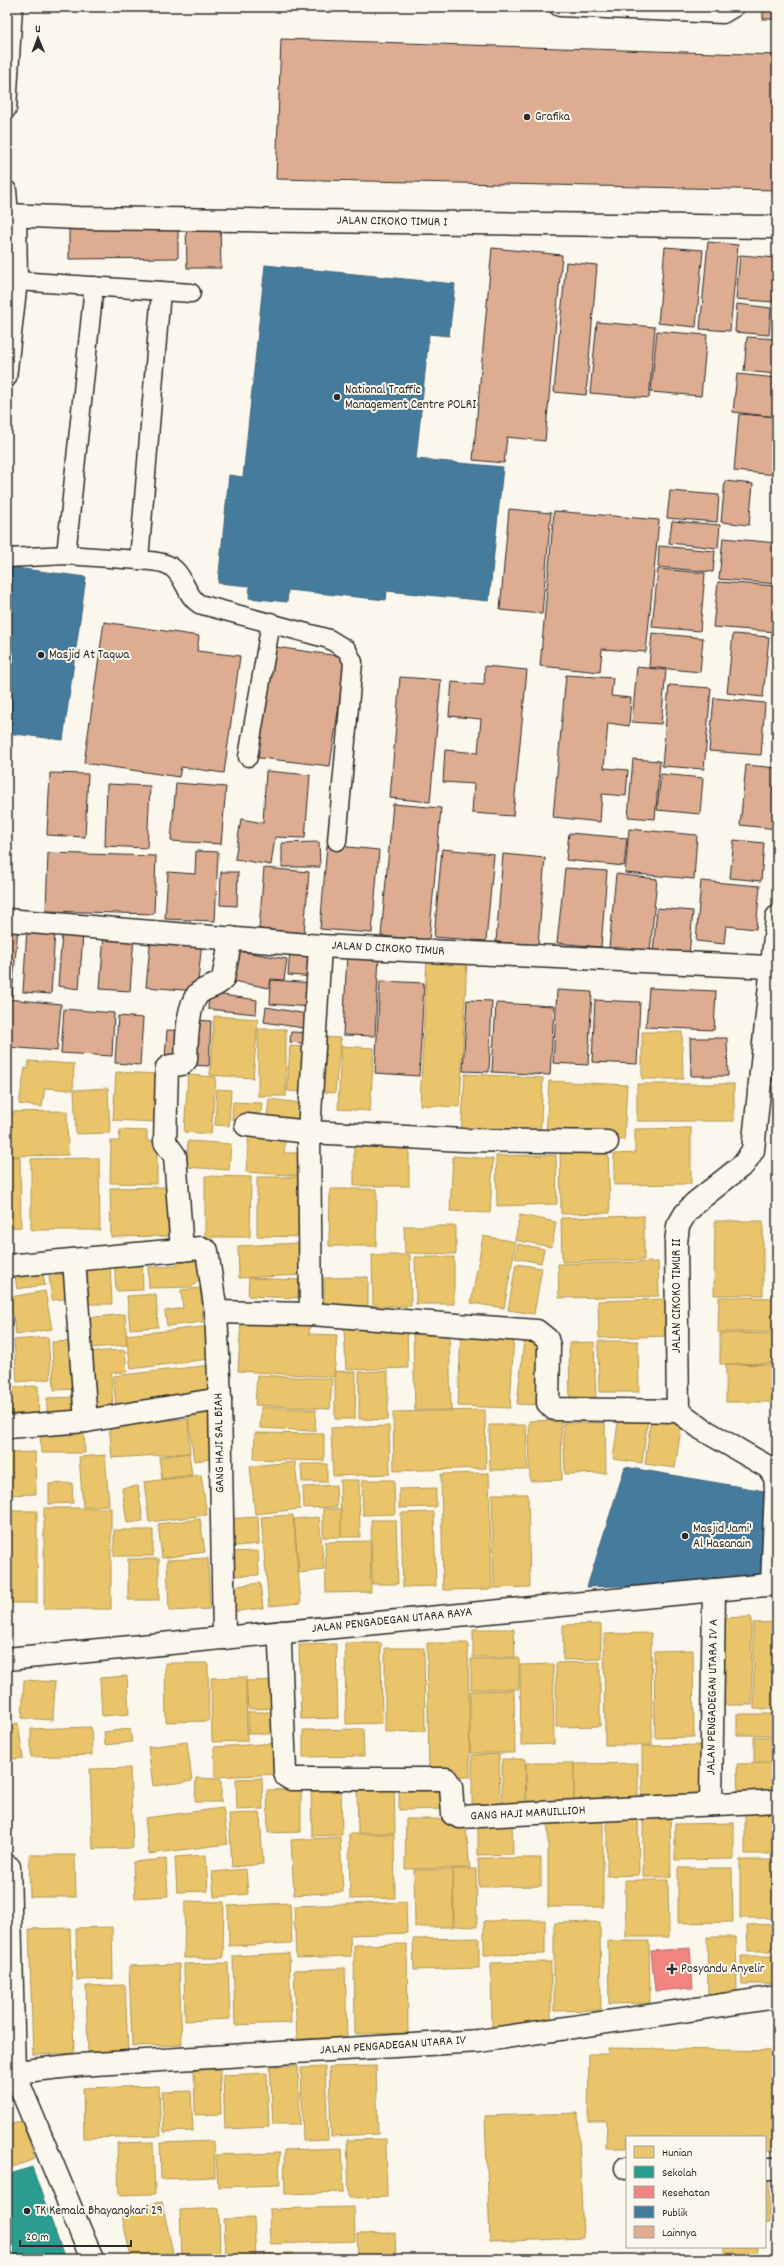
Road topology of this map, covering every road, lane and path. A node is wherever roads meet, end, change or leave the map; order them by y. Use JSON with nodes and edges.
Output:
{"nodes":[{"id":1,"x":13,"y":7,"type":"edge"},
{"id":2,"x":559,"y":7,"type":"edge"},
{"id":3,"x":735,"y":7,"type":"edge"},
{"id":4,"x":8,"y":80,"type":"edge"},
{"id":5,"x":7,"y":109,"type":"edge"},
{"id":6,"x":7,"y":190,"type":"edge"},
{"id":7,"x":11,"y":215,"type":"edge"},
{"id":8,"x":777,"y":227,"type":"edge"},
{"id":9,"x":18,"y":281,"type":"junction"},
{"id":10,"x":94,"y":286,"type":"junction"},
{"id":11,"x":161,"y":291,"type":"junction"},
{"id":12,"x":191,"y":293,"type":"dead end"},
{"id":13,"x":7,"y":378,"type":"edge"},
{"id":14,"x":66,"y":555,"type":"junction"},
{"id":15,"x":7,"y":558,"type":"edge"},
{"id":16,"x":139,"y":560,"type":"junction"},
{"id":17,"x":270,"y":622,"type":"junction"},
{"id":18,"x":248,"y":757,"type":"dead end"},
{"id":19,"x":337,"y":841,"type":"dead end"},
{"id":20,"x":777,"y":917,"type":"edge"},
{"id":21,"x":7,"y":920,"type":"edge"},
{"id":22,"x":231,"y":938,"type":"junction"},
{"id":23,"x":320,"y":946,"type":"junction"},
{"id":24,"x":771,"y":967,"type":"junction"},
{"id":25,"x":772,"y":1029,"type":"edge"},
{"id":26,"x":246,"y":1125,"type":"dead end"},
{"id":27,"x":309,"y":1132,"type":"junction"},
{"id":28,"x":606,"y":1142,"type":"dead end"},
{"id":29,"x":182,"y":1250,"type":"junction"},
{"id":30,"x":74,"y":1260,"type":"junction"},
{"id":31,"x":7,"y":1266,"type":"edge"},
{"id":32,"x":216,"y":1312,"type":"junction"},
{"id":33,"x":311,"y":1314,"type":"junction"},
{"id":34,"x":220,"y":1399,"type":"junction"},
{"id":35,"x":678,"y":1411,"type":"junction"},
{"id":36,"x":86,"y":1420,"type":"junction"},
{"id":37,"x":7,"y":1427,"type":"edge"},
{"id":38,"x":776,"y":1473,"type":"edge"},
{"id":39,"x":775,"y":1584,"type":"edge"},
{"id":40,"x":714,"y":1590,"type":"junction"},
{"id":41,"x":281,"y":1632,"type":"junction"},
{"id":42,"x":224,"y":1638,"type":"junction"},
{"id":43,"x":7,"y":1659,"type":"edge"},
{"id":44,"x":777,"y":1801,"type":"edge"},
{"id":45,"x":711,"y":1804,"type":"junction"},
{"id":46,"x":9,"y":1867,"type":"dead end"},
{"id":47,"x":777,"y":1997,"type":"edge"},
{"id":48,"x":10,"y":2072,"type":"edge"},
{"id":49,"x":766,"y":2169,"type":"edge"},
{"id":50,"x":777,"y":2169,"type":"edge"},
{"id":51,"x":92,"y":2259,"type":"edge"}],
"edges":[{"from":1,"to":4,"type":"lane"},
{"from":2,"to":3,"type":"lane"},
{"from":4,"to":5,"type":"lane"},
{"from":6,"to":7,"type":"lane"},
{"from":7,"to":8,"type":"street","name":"JALAN CIKOKO TIMUR I"},
{"from":7,"to":9,"type":"lane"},
{"from":9,"to":10,"type":"lane"},
{"from":9,"to":13,"type":"lane"},
{"from":10,"to":11,"type":"lane"},
{"from":10,"to":14,"type":"lane"},
{"from":11,"to":12,"type":"lane"},
{"from":11,"to":16,"type":"lane"},
{"from":14,"to":15,"type":"lane"},
{"from":14,"to":16,"type":"lane"},
{"from":16,"to":17,"type":"lane"},
{"from":17,"to":18,"type":"lane"},
{"from":17,"to":19,"type":"lane"},
{"from":20,"to":24,"type":"street","name":"JALAN CIKOKO TIMUR II"},
{"from":21,"to":22,"type":"street","name":"JALAN D CIKOKO TIMUR"},
{"from":22,"to":23,"type":"street","name":"JALAN D CIKOKO TIMUR"},
{"from":22,"to":29,"type":"street"},
{"from":23,"to":24,"type":"street","name":"JALAN D CIKOKO TIMUR"},
{"from":23,"to":27,"type":"street"},
{"from":24,"to":25,"type":"street","name":"JALAN CIKOKO TIMUR II"},
{"from":25,"to":35,"type":"street","name":"JALAN CIKOKO TIMUR II"},
{"from":26,"to":27,"type":"street"},
{"from":27,"to":28,"type":"street"},
{"from":27,"to":33,"type":"street"},
{"from":29,"to":30,"type":"street"},
{"from":29,"to":32,"type":"street","name":"GANG HAJI SAL BIAH"},
{"from":30,"to":31,"type":"street"},
{"from":30,"to":36,"type":"street"},
{"from":32,"to":33,"type":"street"},
{"from":32,"to":34,"type":"street","name":"GANG HAJI SAL BIAH"},
{"from":33,"to":35,"type":"street"},
{"from":34,"to":36,"type":"street"},
{"from":34,"to":42,"type":"street","name":"GANG HAJI SAL BIAH"},
{"from":35,"to":38,"type":"street"},
{"from":36,"to":37,"type":"street"},
{"from":38,"to":39,"type":"street"},
{"from":39,"to":40,"type":"street","name":"JALAN PENGADEGAN UTARA RAYA"},
{"from":40,"to":41,"type":"street","name":"JALAN PENGADEGAN UTARA RAYA"},
{"from":40,"to":45,"type":"street","name":"JALAN PENGADEGAN UTARA IV A"},
{"from":41,"to":42,"type":"street","name":"JALAN PENGADEGAN UTARA RAYA"},
{"from":41,"to":45,"type":"street","name":"GANG HAJI MARUILLIOH"},
{"from":42,"to":43,"type":"street","name":"JALAN PENGADEGAN UTARA RAYA"},
{"from":44,"to":45,"type":"street","name":"GANG HAJI MARUILLIOH"},
{"from":46,"to":48,"type":"street"},
{"from":47,"to":48,"type":"street","name":"JALAN PENGADEGAN UTARA IV"},
{"from":48,"to":51,"type":"street"},
{"from":49,"to":50,"type":"street"}]}
